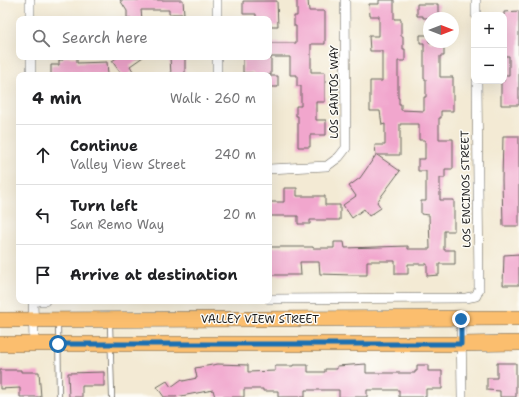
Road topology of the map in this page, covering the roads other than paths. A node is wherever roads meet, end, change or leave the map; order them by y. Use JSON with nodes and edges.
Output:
{"nodes":[{"id":1,"x":30,"y":0,"type":"edge"},
{"id":2,"x":217,"y":0,"type":"edge"},
{"id":3,"x":345,"y":0,"type":"edge"},
{"id":4,"x":476,"y":0,"type":"edge"},
{"id":5,"x":476,"y":12,"type":"edge"},
{"id":6,"x":30,"y":16,"type":"edge"},
{"id":7,"x":217,"y":16,"type":"edge"},
{"id":8,"x":30,"y":60,"type":"edge"},
{"id":9,"x":217,"y":60,"type":"edge"},
{"id":10,"x":31,"y":72,"type":"edge"},
{"id":11,"x":217,"y":72,"type":"edge"},
{"id":12,"x":477,"y":84,"type":"edge"},
{"id":13,"x":272,"y":169,"type":"edge"},
{"id":14,"x":272,"y":299,"type":"edge"},
{"id":15,"x":33,"y":304,"type":"edge"},
{"id":16,"x":519,"y":318,"type":"edge"},
{"id":17,"x":34,"y":319,"type":"junction"},
{"id":18,"x":58,"y":319,"type":"junction"},
{"id":19,"x":110,"y":319,"type":"junction"},
{"id":20,"x":461,"y":319,"type":"junction"},
{"id":21,"x":0,"y":320,"type":"edge"},
{"id":22,"x":519,"y":343,"type":"edge"},
{"id":23,"x":0,"y":344,"type":"edge"},
{"id":24,"x":34,"y":344,"type":"junction"},
{"id":25,"x":58,"y":344,"type":"junction"},
{"id":26,"x":110,"y":344,"type":"junction"},
{"id":27,"x":461,"y":344,"type":"junction"},
{"id":28,"x":59,"y":397,"type":"edge"},
{"id":29,"x":112,"y":397,"type":"edge"},
{"id":30,"x":462,"y":397,"type":"edge"}],
"edges":[{"from":1,"to":6,"type":"street"},
{"from":2,"to":7,"type":"street"},
{"from":3,"to":13,"type":"street","name":"LOS SANTOS WAY"},
{"from":4,"to":5,"type":"street"},
{"from":8,"to":10,"type":"street"},
{"from":9,"to":11,"type":"street"},
{"from":12,"to":14,"type":"street","name":"LOS ENCINOS STREET"},
{"from":15,"to":17,"type":"street"},
{"from":16,"to":20,"type":"main road","name":"VALLEY VIEW STREET"},
{"from":17,"to":18,"type":"main road","name":"VALLEY VIEW STREET"},
{"from":17,"to":21,"type":"main road","name":"VALLEY VIEW STREET"},
{"from":17,"to":24,"type":"street"},
{"from":18,"to":19,"type":"main road","name":"VALLEY VIEW STREET"},
{"from":18,"to":25,"type":"lane"},
{"from":19,"to":20,"type":"main road","name":"VALLEY VIEW STREET"},
{"from":19,"to":26,"type":"lane"},
{"from":20,"to":27,"type":"street"},
{"from":22,"to":27,"type":"main road"},
{"from":23,"to":24,"type":"main road"},
{"from":24,"to":25,"type":"main road"},
{"from":25,"to":26,"type":"main road"},
{"from":25,"to":28,"type":"lane"},
{"from":26,"to":27,"type":"main road"},
{"from":26,"to":29,"type":"lane"},
{"from":27,"to":30,"type":"street"}]}
